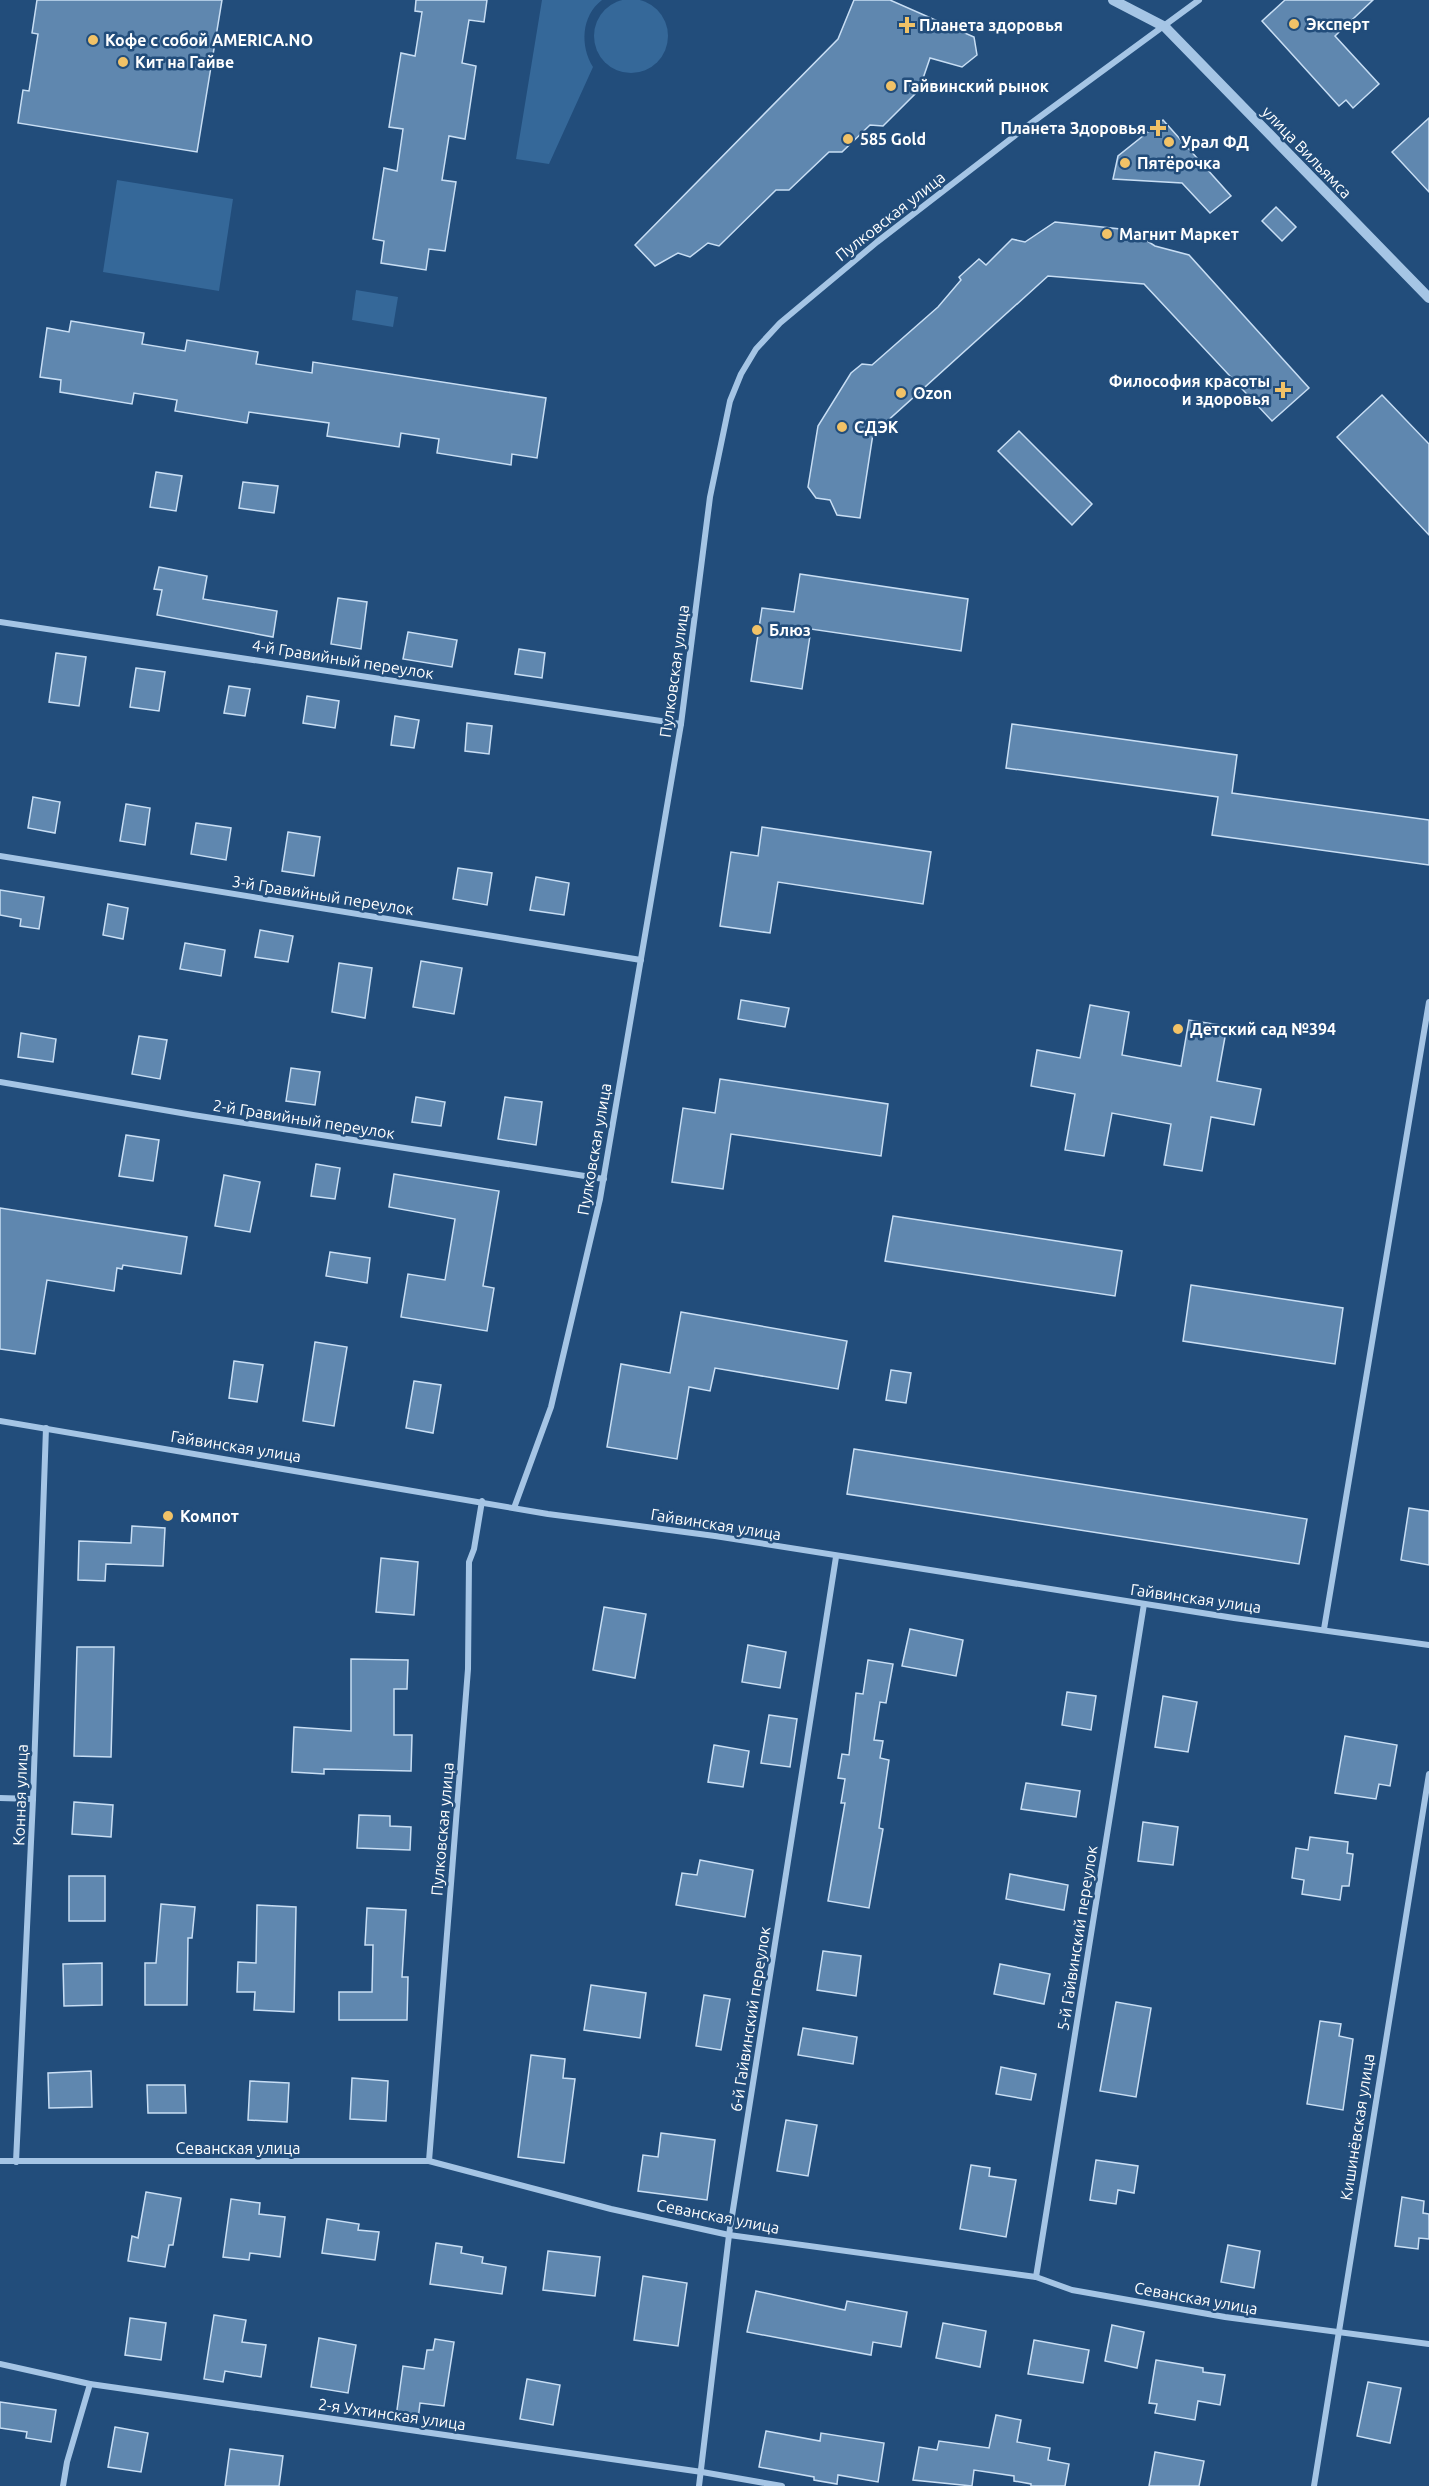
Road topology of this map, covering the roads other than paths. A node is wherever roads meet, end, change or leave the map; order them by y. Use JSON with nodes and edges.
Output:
{"nodes":[{"id":1,"x":1113,"y":0,"type":"edge"},
{"id":2,"x":1199,"y":0,"type":"edge"},
{"id":3,"x":1165,"y":27,"type":"junction"},
{"id":4,"x":1429,"y":298,"type":"edge"},
{"id":5,"x":0,"y":622,"type":"edge"},
{"id":6,"x":681,"y":724,"type":"junction"},
{"id":7,"x":0,"y":856,"type":"edge"},
{"id":8,"x":641,"y":960,"type":"junction"},
{"id":9,"x":1429,"y":1002,"type":"edge"},
{"id":10,"x":0,"y":1082,"type":"edge"},
{"id":11,"x":604,"y":1179,"type":"junction"},
{"id":12,"x":0,"y":1421,"type":"edge"},
{"id":13,"x":45,"y":1428,"type":"junction"},
{"id":14,"x":482,"y":1501,"type":"junction"},
{"id":15,"x":514,"y":1508,"type":"junction"},
{"id":16,"x":836,"y":1557,"type":"junction"},
{"id":17,"x":1144,"y":1604,"type":"junction"},
{"id":18,"x":1324,"y":1629,"type":"junction"},
{"id":19,"x":1429,"y":1645,"type":"edge"},
{"id":20,"x":1429,"y":1774,"type":"edge"},
{"id":21,"x":0,"y":1798,"type":"edge"},
{"id":22,"x":33,"y":1799,"type":"junction"},
{"id":23,"x":0,"y":2161,"type":"edge"},
{"id":24,"x":429,"y":2161,"type":"junction"},
{"id":25,"x":16,"y":2162,"type":"junction"},
{"id":26,"x":729,"y":2235,"type":"junction"},
{"id":27,"x":1036,"y":2277,"type":"junction"},
{"id":28,"x":1337,"y":2333,"type":"junction"},
{"id":29,"x":1429,"y":2344,"type":"edge"},
{"id":30,"x":0,"y":2364,"type":"edge"},
{"id":31,"x":90,"y":2384,"type":"junction"},
{"id":32,"x":702,"y":2472,"type":"junction"},
{"id":33,"x":63,"y":2486,"type":"edge"},
{"id":34,"x":699,"y":2486,"type":"edge"},
{"id":35,"x":782,"y":2486,"type":"edge"},
{"id":36,"x":1314,"y":2486,"type":"edge"}],
"edges":[{"from":1,"to":3,"type":"street","name":"улица Вильямса"},
{"from":2,"to":3,"type":"street","name":"Пулковская улица"},
{"from":3,"to":4,"type":"street","name":"улица Вильямса"},
{"from":3,"to":6,"type":"street","name":"Пулковская улица"},
{"from":5,"to":6,"type":"street","name":"4-й Гравийный переулок"},
{"from":6,"to":8,"type":"street","name":"Пулковская улица"},
{"from":7,"to":8,"type":"street","name":"3-й Гравийный переулок"},
{"from":8,"to":11,"type":"street","name":"Пулковская улица"},
{"from":9,"to":18,"type":"street"},
{"from":10,"to":11,"type":"street","name":"2-й Гравийный переулок"},
{"from":11,"to":15,"type":"street","name":"Пулковская улица"},
{"from":12,"to":13,"type":"street","name":"Гайвинская улица"},
{"from":13,"to":14,"type":"street","name":"Гайвинская улица"},
{"from":13,"to":22,"type":"street","name":"Конная улица"},
{"from":14,"to":15,"type":"street","name":"Гайвинская улица"},
{"from":14,"to":24,"type":"street","name":"Пулковская улица"},
{"from":15,"to":16,"type":"street","name":"Гайвинская улица"},
{"from":16,"to":17,"type":"street","name":"Гайвинская улица"},
{"from":16,"to":26,"type":"street","name":"6-й Гайвинский переулок"},
{"from":17,"to":18,"type":"street","name":"Гайвинская улица"},
{"from":17,"to":27,"type":"street","name":"5-й Гайвинский переулок"},
{"from":18,"to":19,"type":"street","name":"Гайвинская улица"},
{"from":20,"to":28,"type":"street","name":"Кишинёвская улица"},
{"from":21,"to":22,"type":"street"},
{"from":22,"to":25,"type":"street","name":"Конная улица"},
{"from":23,"to":25,"type":"street","name":"Севанская улица"},
{"from":24,"to":25,"type":"street","name":"Севанская улица"},
{"from":24,"to":26,"type":"street","name":"Севанская улица"},
{"from":26,"to":27,"type":"street","name":"Севанская улица"},
{"from":26,"to":32,"type":"street","name":"6-й Гайвинский переулок"},
{"from":27,"to":28,"type":"street","name":"Севанская улица"},
{"from":28,"to":29,"type":"street","name":"Севанская улица"},
{"from":28,"to":36,"type":"street","name":"Кишинёвская улица"},
{"from":30,"to":31,"type":"street","name":"2-я Ухтинская улица"},
{"from":31,"to":32,"type":"street","name":"2-я Ухтинская улица"},
{"from":31,"to":33,"type":"street"},
{"from":32,"to":34,"type":"street","name":"6-й Гайвинский переулок"},
{"from":32,"to":35,"type":"street","name":"2-я Ухтинская улица"}]}
